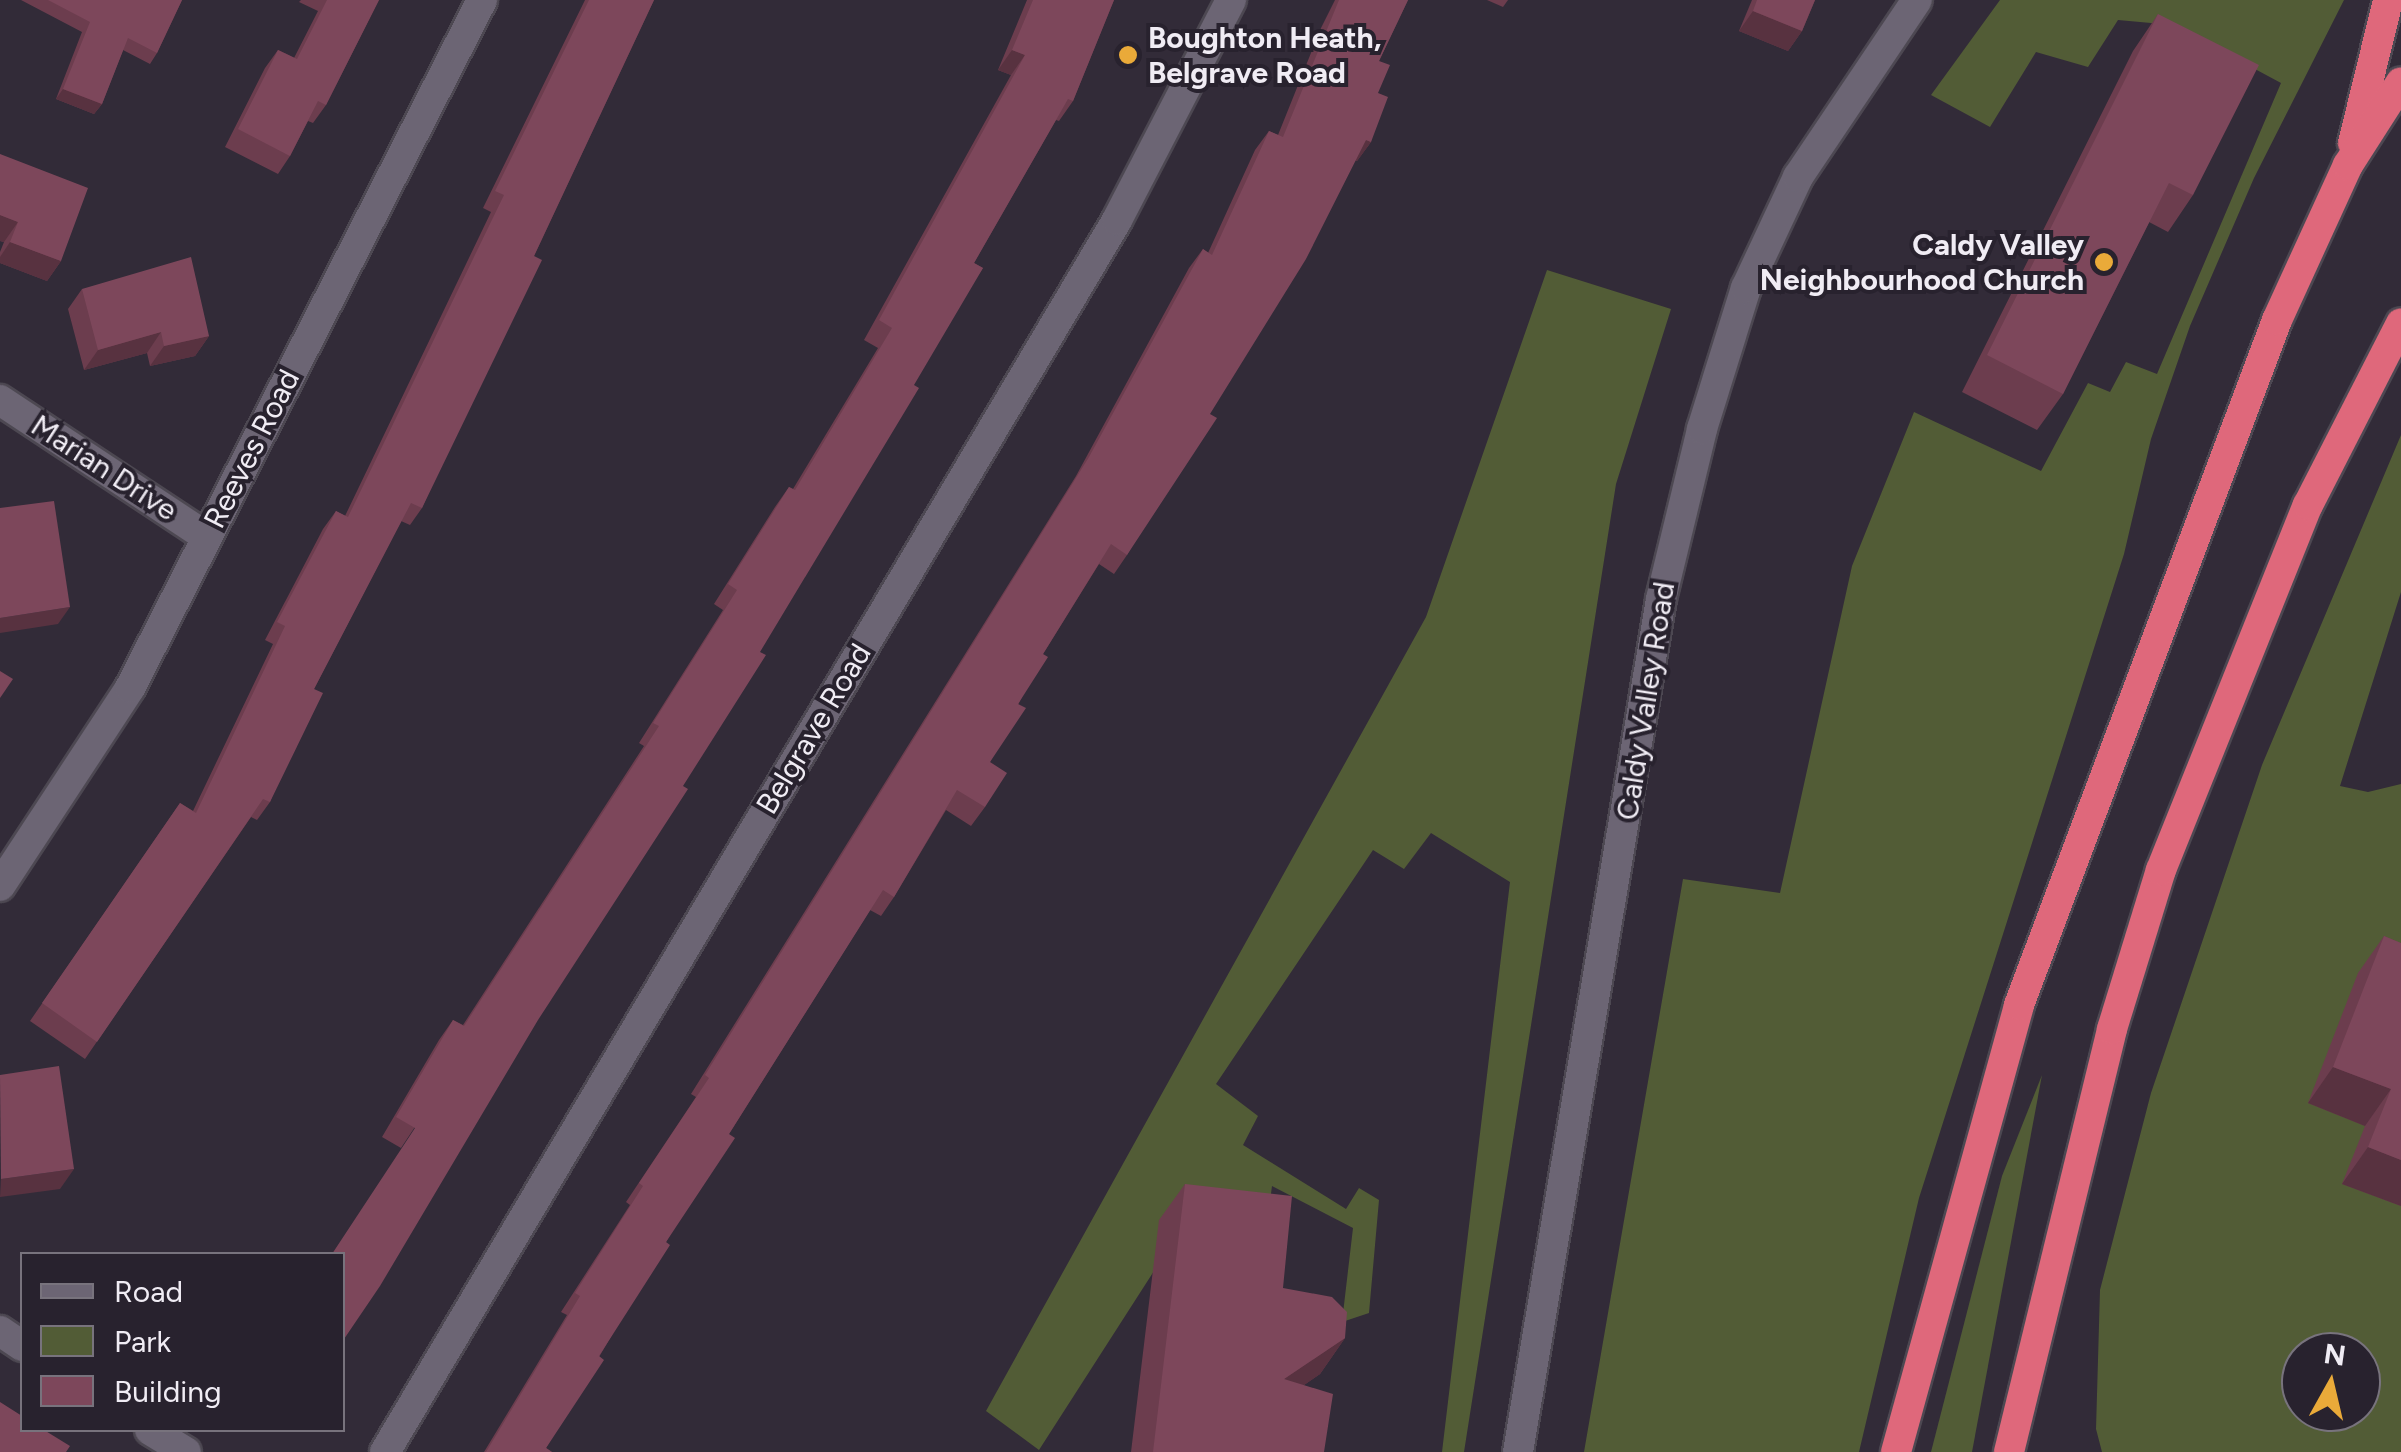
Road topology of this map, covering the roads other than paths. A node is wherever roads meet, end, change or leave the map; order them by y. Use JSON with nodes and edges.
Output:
{"nodes":[{"id":1,"x":482,"y":0,"type":"edge"},
{"id":2,"x":1231,"y":0,"type":"edge"},
{"id":3,"x":1917,"y":0,"type":"edge"},
{"id":4,"x":2388,"y":0,"type":"edge"},
{"id":5,"x":2401,"y":82,"type":"edge"},
{"id":6,"x":2348,"y":165,"type":"junction"},
{"id":7,"x":2401,"y":323,"type":"edge"},
{"id":8,"x":0,"y":400,"type":"edge"},
{"id":9,"x":207,"y":536,"type":"junction"},
{"id":10,"x":0,"y":886,"type":"edge"},
{"id":11,"x":153,"y":1432,"type":"edge"},
{"id":12,"x":182,"y":1451,"type":"edge"},
{"id":13,"x":385,"y":1452,"type":"edge"},
{"id":14,"x":1518,"y":1452,"type":"edge"},
{"id":15,"x":1896,"y":1452,"type":"edge"},
{"id":16,"x":2008,"y":1452,"type":"edge"}],
"edges":[{"from":1,"to":9,"type":"street","name":"Reeves Road"},
{"from":2,"to":13,"type":"street","name":"Belgrave Road"},
{"from":3,"to":14,"type":"street","name":"Caldy Valley Road"},
{"from":4,"to":6,"type":"highway"},
{"from":5,"to":6,"type":"highway"},
{"from":6,"to":15,"type":"highway"},
{"from":7,"to":16,"type":"highway"},
{"from":8,"to":9,"type":"street","name":"Marian Drive"},
{"from":9,"to":10,"type":"street","name":"Reeves Road"},
{"from":11,"to":12,"type":"street"}]}
